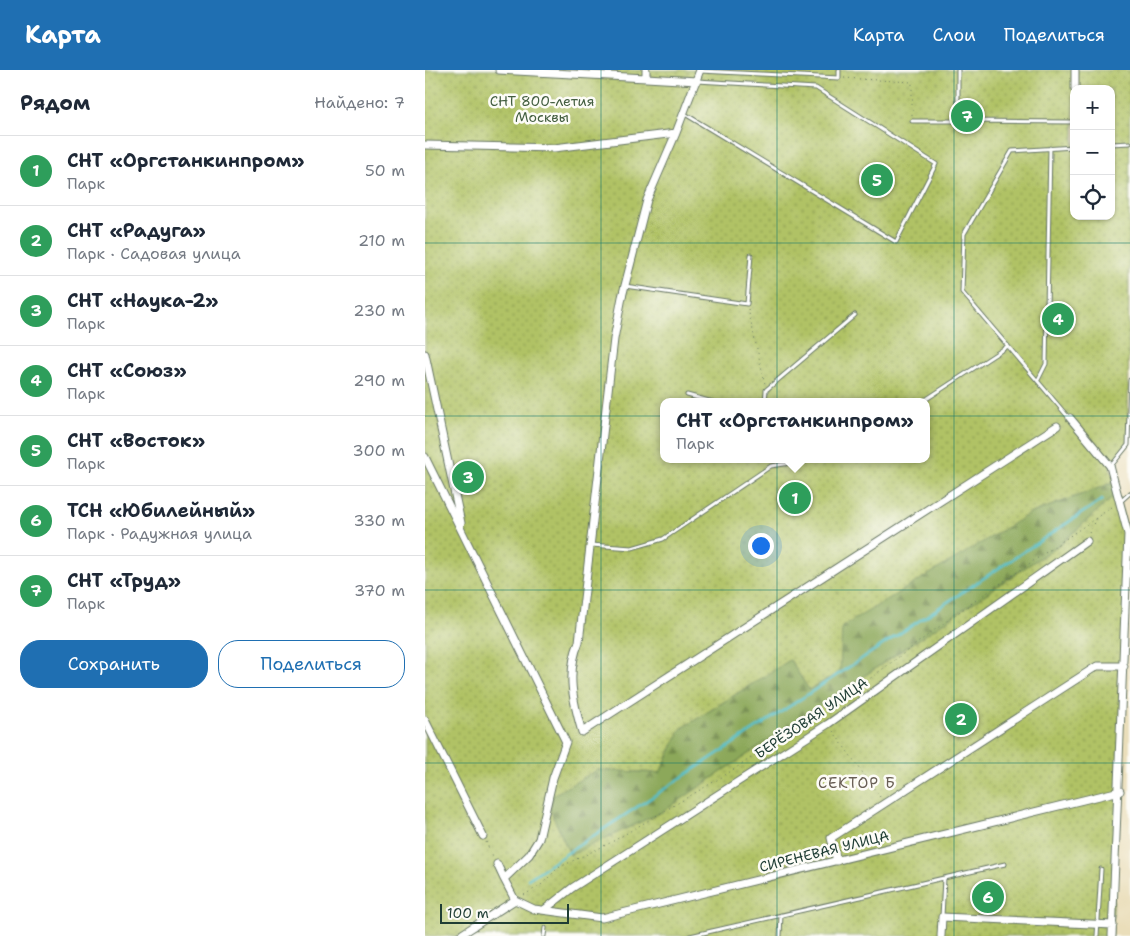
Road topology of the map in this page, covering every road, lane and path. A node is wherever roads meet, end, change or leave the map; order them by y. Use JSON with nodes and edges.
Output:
{"nodes":[{"id":1,"x":499,"y":70,"type":"edge"},
{"id":2,"x":646,"y":70,"type":"edge"},
{"id":3,"x":839,"y":70,"type":"edge"},
{"id":4,"x":958,"y":70,"type":"edge"},
{"id":5,"x":1075,"y":70,"type":"edge"},
{"id":6,"x":529,"y":71,"type":"edge"},
{"id":7,"x":700,"y":71,"type":"edge"},
{"id":8,"x":646,"y":78,"type":"junction"},
{"id":9,"x":839,"y":78,"type":"junction"},
{"id":10,"x":697,"y":81,"type":"junction"},
{"id":11,"x":1075,"y":85,"type":"edge"},
{"id":12,"x":683,"y":113,"type":"junction"},
{"id":13,"x":912,"y":121,"type":"joint"},
{"id":14,"x":958,"y":122,"type":"junction"},
{"id":15,"x":1070,"y":122,"type":"edge"},
{"id":16,"x":676,"y":133,"type":"junction"},
{"id":17,"x":1130,"y":143,"type":"edge"},
{"id":18,"x":1115,"y":144,"type":"edge"},
{"id":19,"x":425,"y":145,"type":"edge"},
{"id":20,"x":1070,"y":147,"type":"edge"},
{"id":21,"x":1050,"y":148,"type":"junction"},
{"id":22,"x":751,"y":255,"type":"dead end"},
{"id":23,"x":625,"y":286,"type":"junction"},
{"id":24,"x":747,"y":304,"type":"junction"},
{"id":25,"x":855,"y":315,"type":"dead end"},
{"id":26,"x":1008,"y":346,"type":"junction"},
{"id":27,"x":425,"y":354,"type":"edge"},
{"id":28,"x":1038,"y":380,"type":"junction"},
{"id":29,"x":1130,"y":380,"type":"edge"},
{"id":30,"x":766,"y":390,"type":"junction"},
{"id":31,"x":687,"y":395,"type":"dead end"},
{"id":32,"x":698,"y":398,"type":"edge"},
{"id":33,"x":765,"y":398,"type":"edge"},
{"id":34,"x":928,"y":398,"type":"edge"},
{"id":35,"x":1070,"y":418,"type":"joint"},
{"id":36,"x":1057,"y":426,"type":"dead end"},
{"id":37,"x":425,"y":457,"type":"edge"},
{"id":38,"x":771,"y":463,"type":"edge"},
{"id":39,"x":791,"y":463,"type":"edge"},
{"id":40,"x":771,"y":466,"type":"junction"},
{"id":41,"x":1110,"y":466,"type":"junction"},
{"id":42,"x":1130,"y":493,"type":"edge"},
{"id":43,"x":1120,"y":502,"type":"junction"},
{"id":44,"x":1096,"y":518,"type":"junction"},
{"id":45,"x":463,"y":533,"type":"junction"},
{"id":46,"x":1087,"y":541,"type":"joint"},
{"id":47,"x":591,"y":544,"type":"junction"},
{"id":48,"x":1124,"y":666,"type":"junction"},
{"id":49,"x":425,"y":720,"type":"edge"},
{"id":50,"x":828,"y":724,"type":"junction"},
{"id":51,"x":1119,"y":790,"type":"junction"},
{"id":52,"x":884,"y":803,"type":"junction"},
{"id":53,"x":483,"y":836,"type":"joint"},
{"id":54,"x":837,"y":860,"type":"junction"},
{"id":55,"x":497,"y":864,"type":"joint"},
{"id":56,"x":1005,"y":864,"type":"dead end"},
{"id":57,"x":1101,"y":869,"type":"dead end"},
{"id":58,"x":944,"y":878,"type":"junction"},
{"id":59,"x":504,"y":879,"type":"junction"},
{"id":60,"x":515,"y":900,"type":"junction"},
{"id":61,"x":544,"y":910,"type":"junction"},
{"id":62,"x":781,"y":915,"type":"junction"},
{"id":63,"x":942,"y":917,"type":"junction"},
{"id":64,"x":1098,"y":924,"type":"junction"},
{"id":65,"x":1113,"y":925,"type":"junction"},
{"id":66,"x":545,"y":928,"type":"dead end"},
{"id":67,"x":459,"y":936,"type":"edge"},
{"id":68,"x":544,"y":936,"type":"edge"},
{"id":69,"x":690,"y":936,"type":"edge"},
{"id":70,"x":780,"y":936,"type":"edge"},
{"id":71,"x":941,"y":936,"type":"edge"},
{"id":72,"x":1097,"y":936,"type":"edge"},
{"id":73,"x":1112,"y":936,"type":"edge"}],
"edges":[{"from":1,"to":6,"type":"street"},
{"from":2,"to":8,"type":"street"},
{"from":3,"to":9,"type":"lane"},
{"from":4,"to":14,"type":"lane"},
{"from":5,"to":11,"type":"street"},
{"from":6,"to":8,"type":"street"},
{"from":7,"to":9,"type":"lane"},
{"from":7,"to":10,"type":"street"},
{"from":8,"to":10,"type":"street"},
{"from":9,"to":13,"type":"path"},
{"from":10,"to":12,"type":"street"},
{"from":10,"to":12,"type":"lane"},
{"from":12,"to":16,"type":"street"},
{"from":13,"to":14,"type":"lane"},
{"from":14,"to":15,"type":"lane"},
{"from":16,"to":19,"type":"street"},
{"from":16,"to":23,"type":"street"},
{"from":17,"to":18,"type":"lane"},
{"from":20,"to":21,"type":"lane"},
{"from":21,"to":26,"type":"lane"},
{"from":21,"to":28,"type":"lane"},
{"from":22,"to":24,"type":"lane"},
{"from":23,"to":24,"type":"lane"},
{"from":23,"to":47,"type":"street"},
{"from":24,"to":30,"type":"path"},
{"from":25,"to":30,"type":"lane"},
{"from":26,"to":28,"type":"lane"},
{"from":26,"to":34,"type":"lane"},
{"from":27,"to":45,"type":"street"},
{"from":28,"to":35,"type":"lane"},
{"from":29,"to":41,"type":"lane"},
{"from":30,"to":33,"type":"lane"},
{"from":31,"to":32,"type":"lane"},
{"from":35,"to":41,"type":"street"},
{"from":36,"to":47,"type":"street"},
{"from":37,"to":45,"type":"street"},
{"from":38,"to":40,"type":"lane"},
{"from":39,"to":40,"type":"lane"},
{"from":40,"to":47,"type":"lane"},
{"from":41,"to":43,"type":"street"},
{"from":42,"to":43,"type":"lane"},
{"from":43,"to":44,"type":"path"},
{"from":43,"to":48,"type":"street"},
{"from":44,"to":46,"type":"path"},
{"from":44,"to":60,"type":"path"},
{"from":45,"to":59,"type":"street"},
{"from":46,"to":50,"type":"street","name":"БЕРЁЗОВАЯ УЛИЦА"},
{"from":48,"to":51,"type":"street"},
{"from":48,"to":52,"type":"street"},
{"from":49,"to":53,"type":"street"},
{"from":50,"to":52,"type":"path"},
{"from":50,"to":61,"type":"street","name":"БЕРЁЗОВАЯ УЛИЦА"},
{"from":51,"to":54,"type":"street","name":"СИРЕНЕВАЯ УЛИЦА"},
{"from":51,"to":65,"type":"street"},
{"from":52,"to":54,"type":"street"},
{"from":53,"to":55,"type":"path"},
{"from":54,"to":61,"type":"street","name":"СИРЕНЕВАЯ УЛИЦА"},
{"from":55,"to":59,"type":"street"},
{"from":56,"to":58,"type":"lane"},
{"from":57,"to":64,"type":"lane"},
{"from":58,"to":62,"type":"lane"},
{"from":58,"to":63,"type":"lane"},
{"from":59,"to":60,"type":"street"},
{"from":60,"to":61,"type":"street","name":"СИРЕНЕВАЯ УЛИЦА"},
{"from":60,"to":67,"type":"street"},
{"from":62,"to":69,"type":"lane"},
{"from":62,"to":70,"type":"lane"},
{"from":63,"to":64,"type":"street"},
{"from":63,"to":71,"type":"street"},
{"from":64,"to":65,"type":"street"},
{"from":64,"to":72,"type":"lane"},
{"from":65,"to":73,"type":"street"},
{"from":66,"to":68,"type":"lane"}]}
